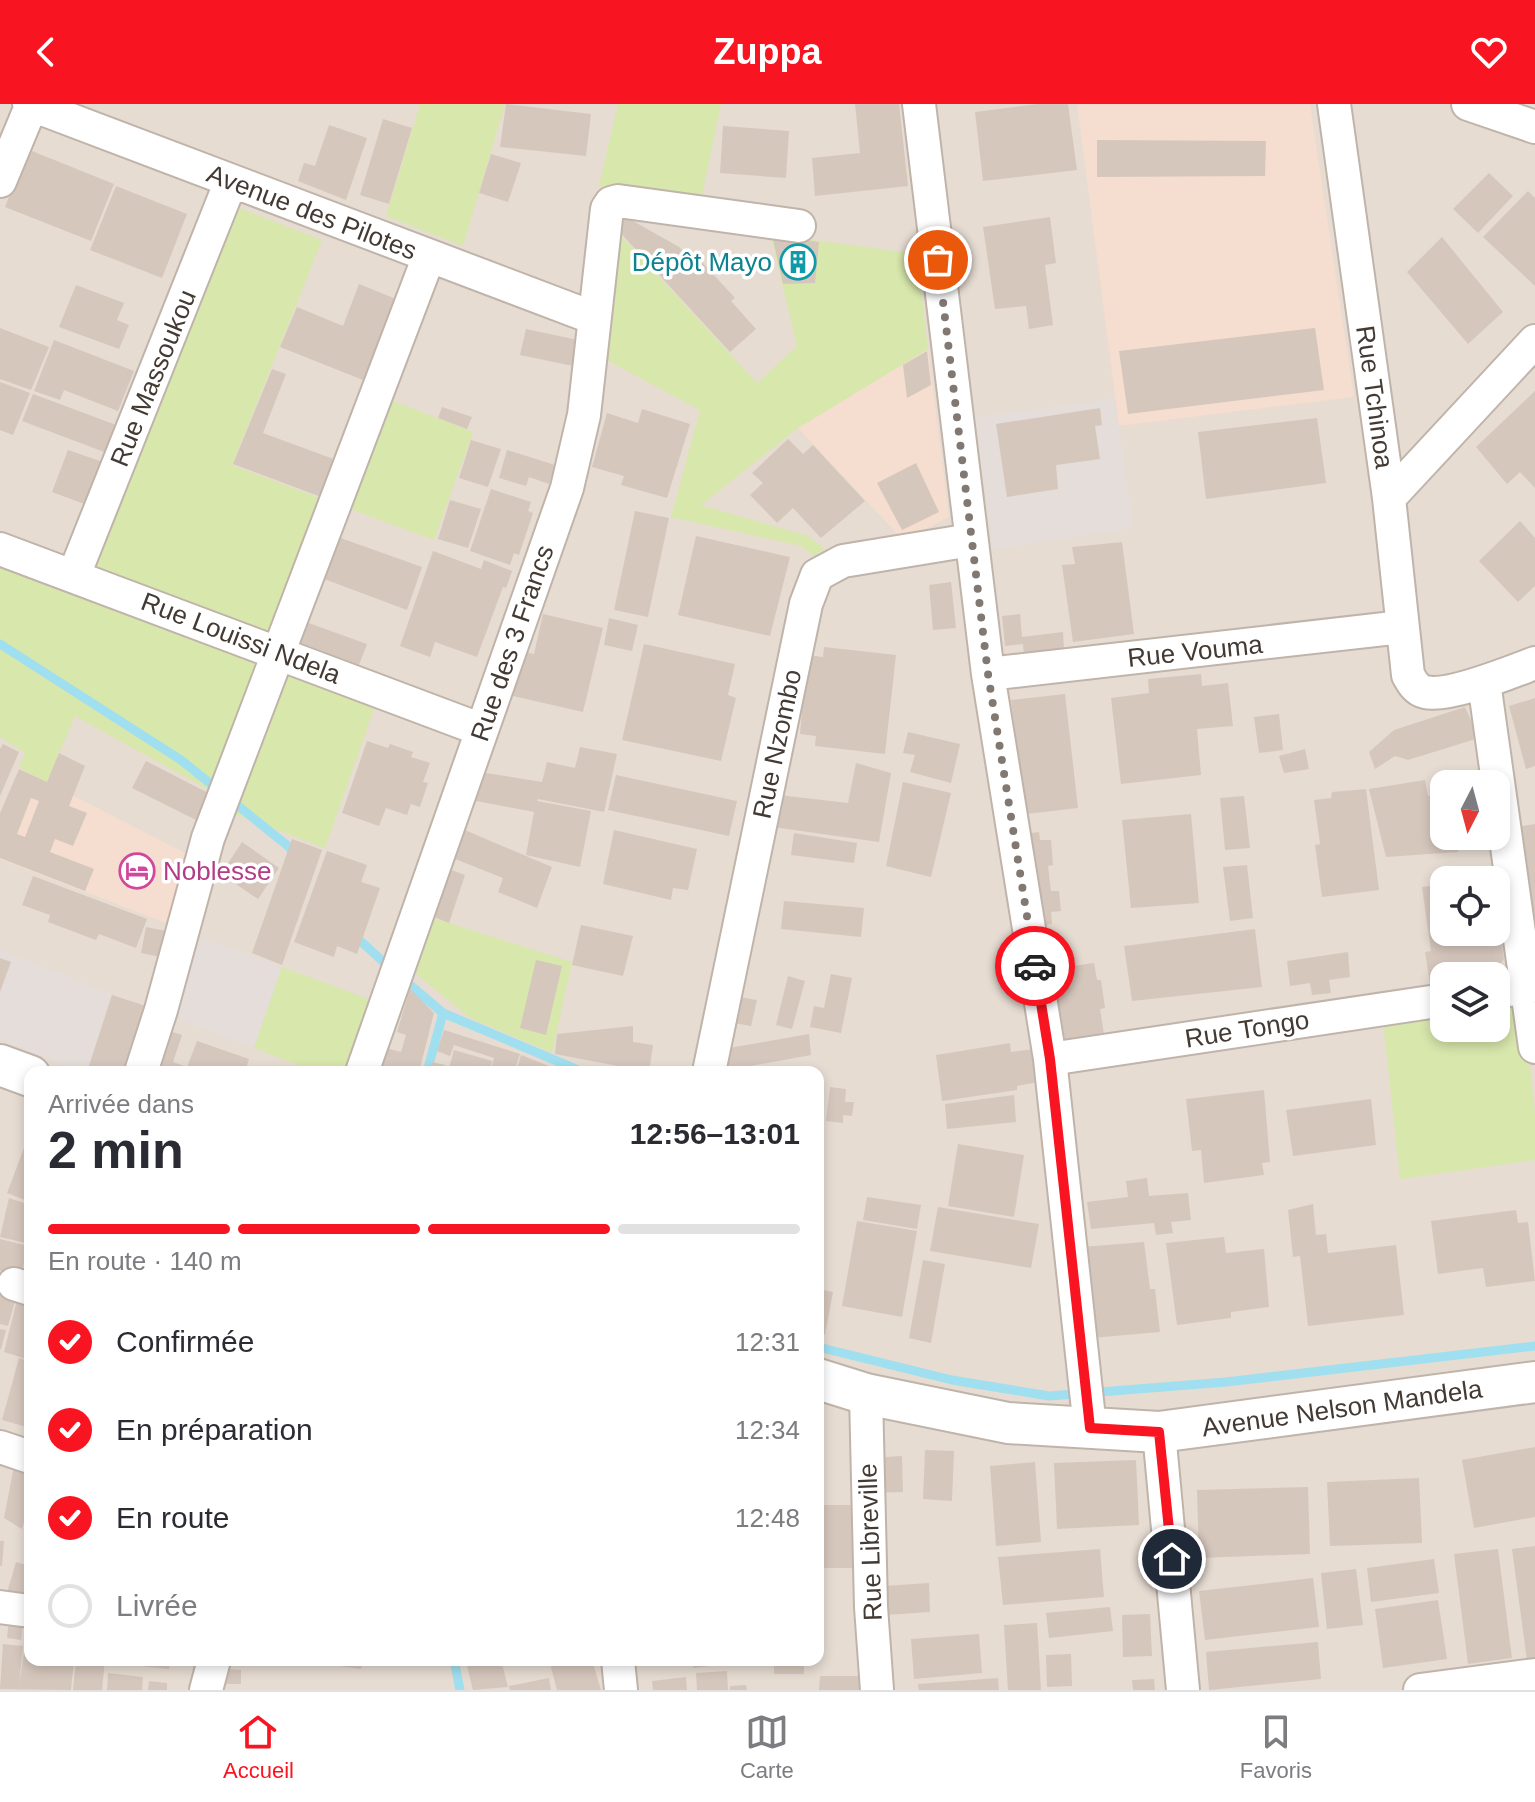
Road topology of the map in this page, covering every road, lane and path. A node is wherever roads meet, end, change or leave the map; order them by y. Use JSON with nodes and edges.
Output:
{"nodes":[{"id":1,"x":31,"y":104,"type":"edge"},
{"id":2,"x":919,"y":104,"type":"edge"},
{"id":3,"x":1334,"y":104,"type":"edge"},
{"id":4,"x":1468,"y":104,"type":"edge"},
{"id":5,"x":1535,"y":127,"type":"edge"},
{"id":6,"x":0,"y":181,"type":"edge"},
{"id":7,"x":231,"y":181,"type":"junction"},
{"id":8,"x":799,"y":226,"type":"dead end"},
{"id":9,"x":429,"y":256,"type":"junction"},
{"id":10,"x":594,"y":318,"type":"junction"},
{"id":11,"x":1535,"y":341,"type":"edge"},
{"id":12,"x":1389,"y":498,"type":"junction"},
{"id":13,"x":971,"y":540,"type":"junction"},
{"id":14,"x":0,"y":549,"type":"edge"},
{"id":15,"x":74,"y":575,"type":"junction"},
{"id":16,"x":1402,"y":627,"type":"junction"},
{"id":17,"x":278,"y":653,"type":"junction"},
{"id":18,"x":1535,"y":663,"type":"edge"},
{"id":19,"x":988,"y":674,"type":"junction"},
{"id":20,"x":1484,"y":682,"type":"junction"},
{"id":21,"x":482,"y":730,"type":"junction"},
{"id":22,"x":1519,"y":989,"type":"edge"},
{"id":23,"x":1430,"y":1002,"type":"edge"},
{"id":24,"x":1535,"y":1047,"type":"edge"},
{"id":25,"x":1050,"y":1059,"type":"junction"},
{"id":26,"x":0,"y":1065,"type":"edge"},
{"id":27,"x":143,"y":1066,"type":"edge"},
{"id":28,"x":364,"y":1066,"type":"edge"},
{"id":29,"x":710,"y":1066,"type":"edge"},
{"id":30,"x":24,"y":1074,"type":"edge"},
{"id":31,"x":824,"y":1381,"type":"edge"},
{"id":32,"x":1535,"y":1382,"type":"edge"},
{"id":33,"x":866,"y":1394,"type":"junction"},
{"id":34,"x":1090,"y":1428,"type":"junction"},
{"id":35,"x":1159,"y":1432,"type":"junction"},
{"id":36,"x":0,"y":1447,"type":"edge"},
{"id":37,"x":24,"y":1455,"type":"edge"},
{"id":38,"x":0,"y":1607,"type":"edge"},
{"id":39,"x":24,"y":1610,"type":"edge"},
{"id":40,"x":212,"y":1666,"type":"edge"},
{"id":41,"x":619,"y":1666,"type":"edge"},
{"id":42,"x":1535,"y":1675,"type":"edge"},
{"id":43,"x":206,"y":1690,"type":"edge"},
{"id":44,"x":621,"y":1690,"type":"edge"},
{"id":45,"x":877,"y":1690,"type":"edge"},
{"id":46,"x":1183,"y":1690,"type":"edge"},
{"id":47,"x":1420,"y":1690,"type":"edge"}],
"edges":[{"from":1,"to":6,"type":"street"},
{"from":1,"to":7,"type":"street","name":"Avenue des Pilotes"},
{"from":2,"to":13,"type":"street"},
{"from":3,"to":12,"type":"street","name":"Rue Tchinoa"},
{"from":4,"to":5,"type":"street"},
{"from":7,"to":9,"type":"street","name":"Avenue des Pilotes"},
{"from":7,"to":15,"type":"street","name":"Rue Massoukou"},
{"from":8,"to":10,"type":"street","name":"Rue des 3 Francs"},
{"from":9,"to":10,"type":"street","name":"Avenue des Pilotes"},
{"from":9,"to":17,"type":"street"},
{"from":10,"to":21,"type":"street","name":"Rue des 3 Francs"},
{"from":11,"to":12,"type":"street"},
{"from":12,"to":16,"type":"street","name":"Rue Tchinoa"},
{"from":13,"to":19,"type":"street"},
{"from":13,"to":29,"type":"street","name":"Rue Nzombo"},
{"from":14,"to":15,"type":"street","name":"Rue Louissi Ndela"},
{"from":15,"to":17,"type":"street","name":"Rue Louissi Ndela"},
{"from":16,"to":19,"type":"street","name":"Rue Vouma"},
{"from":16,"to":20,"type":"street","name":"Rue Tchinoa"},
{"from":17,"to":21,"type":"street","name":"Rue Louissi Ndela"},
{"from":17,"to":27,"type":"street"},
{"from":18,"to":20,"type":"street"},
{"from":19,"to":25,"type":"street"},
{"from":20,"to":22,"type":"street"},
{"from":21,"to":28,"type":"street","name":"Rue des 3 Francs"},
{"from":22,"to":24,"type":"street"},
{"from":23,"to":25,"type":"street","name":"Rue Tongo"},
{"from":25,"to":34,"type":"street"},
{"from":26,"to":30,"type":"street"},
{"from":31,"to":33,"type":"street","name":"Avenue Nelson Mandela"},
{"from":32,"to":35,"type":"street","name":"Avenue Nelson Mandela"},
{"from":33,"to":34,"type":"street","name":"Avenue Nelson Mandela"},
{"from":33,"to":45,"type":"street","name":"Rue Libreville"},
{"from":34,"to":35,"type":"street","name":"Avenue Nelson Mandela"},
{"from":35,"to":46,"type":"street"},
{"from":36,"to":37,"type":"street"},
{"from":38,"to":39,"type":"street"},
{"from":40,"to":43,"type":"street"},
{"from":41,"to":44,"type":"street"},
{"from":42,"to":47,"type":"street"}]}
